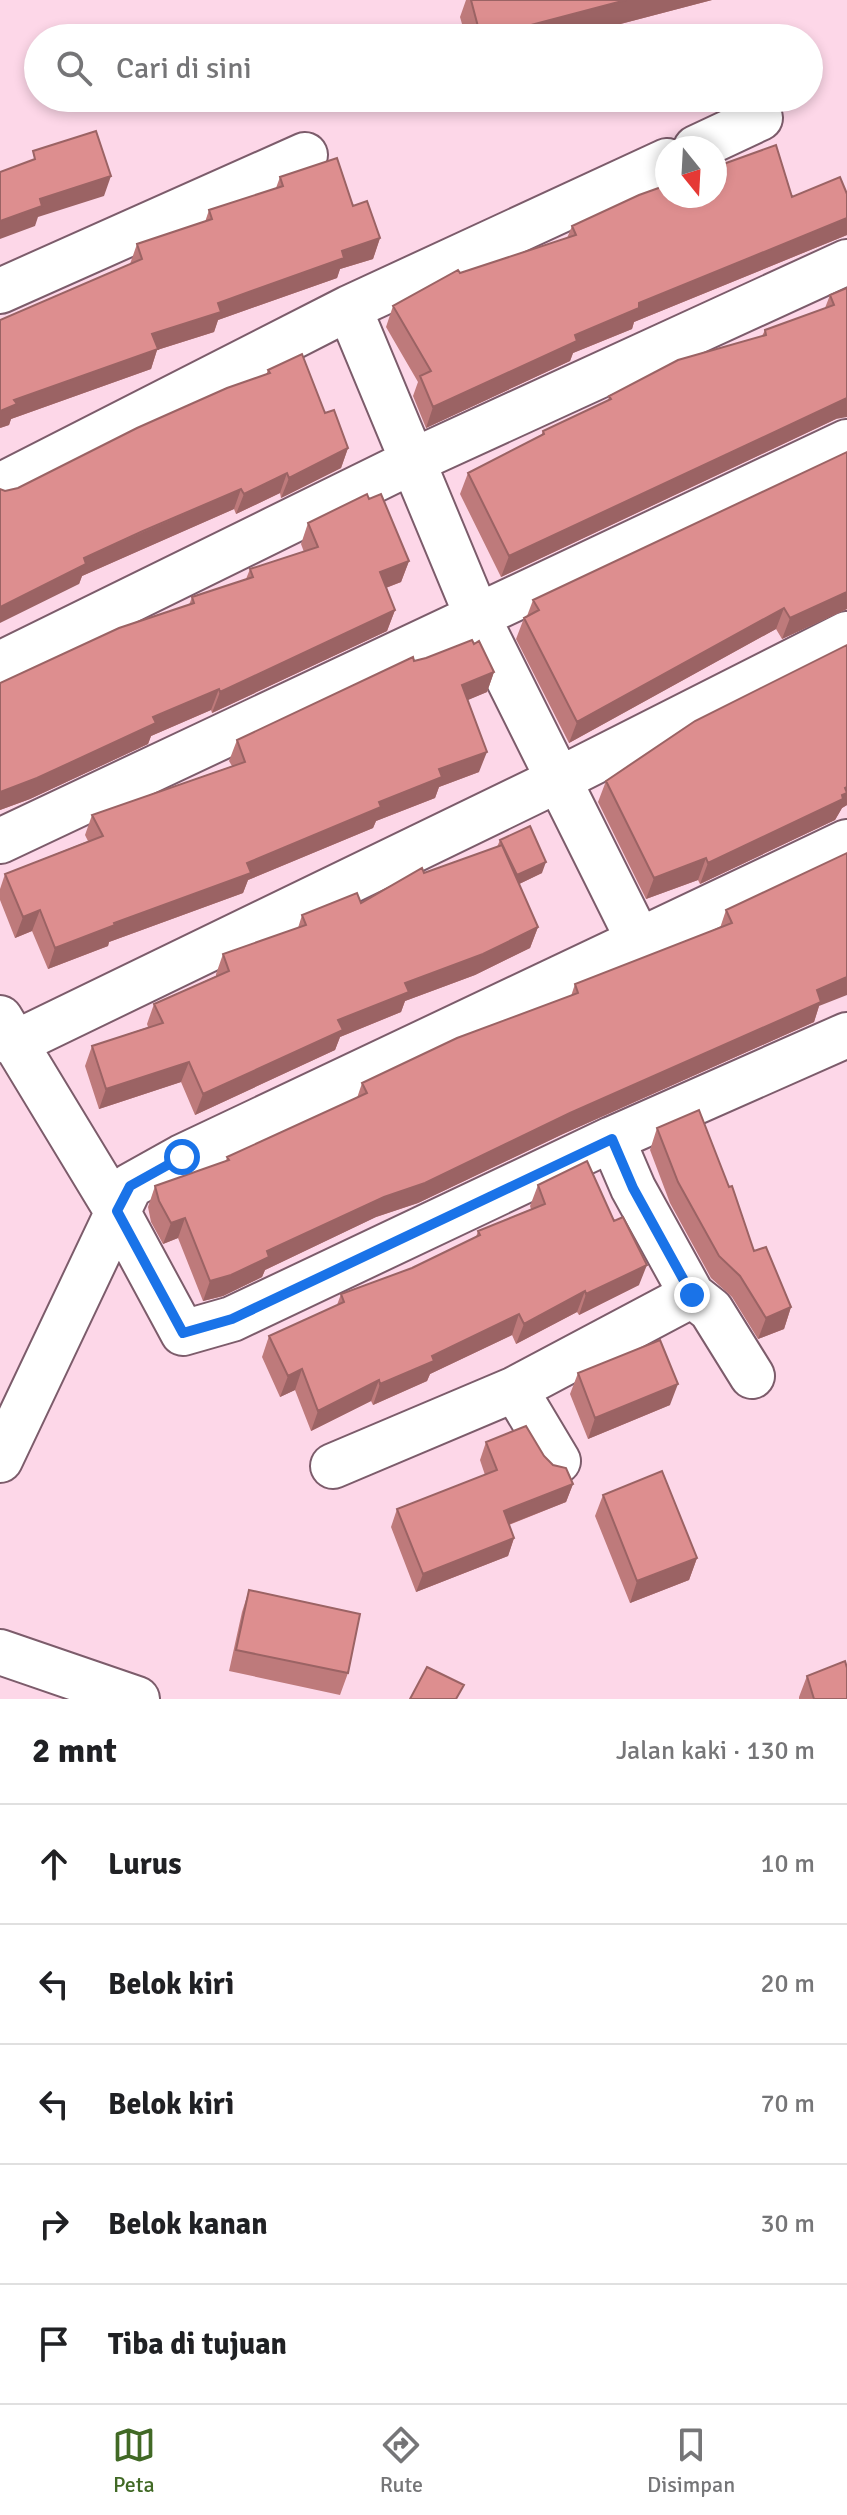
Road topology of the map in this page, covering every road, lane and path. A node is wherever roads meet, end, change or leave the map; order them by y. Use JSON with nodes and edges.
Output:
{"nodes":[{"id":1,"x":760,"y":118,"type":"dead end"},
{"id":2,"x":722,"y":136,"type":"edge"},
{"id":3,"x":305,"y":155,"type":"dead end"},
{"id":4,"x":655,"y":167,"type":"edge"},
{"id":5,"x":847,"y":262,"type":"edge"},
{"id":6,"x":0,"y":291,"type":"edge"},
{"id":7,"x":349,"y":308,"type":"junction"},
{"id":8,"x":847,"y":442,"type":"edge"},
{"id":9,"x":413,"y":461,"type":"junction"},
{"id":10,"x":0,"y":486,"type":"edge"},
{"id":11,"x":477,"y":616,"type":"junction"},
{"id":12,"x":847,"y":634,"type":"edge"},
{"id":13,"x":0,"y":664,"type":"edge"},
{"id":14,"x":560,"y":779,"type":"junction"},
{"id":15,"x":0,"y":841,"type":"edge"},
{"id":16,"x":847,"y":842,"type":"edge"},
{"id":17,"x":639,"y":941,"type":"junction"},
{"id":18,"x":6,"y":1031,"type":"edge"},
{"id":19,"x":847,"y":1035,"type":"edge"},
{"id":20,"x":612,"y":1139,"type":"junction"},
{"id":21,"x":117,"y":1211,"type":"junction"},
{"id":22,"x":692,"y":1295,"type":"junction"},
{"id":23,"x":752,"y":1376,"type":"dead end"},
{"id":24,"x":515,"y":1389,"type":"junction"},
{"id":25,"x":0,"y":1460,"type":"edge"},
{"id":26,"x":558,"y":1461,"type":"dead end"},
{"id":27,"x":333,"y":1466,"type":"dead end"},
{"id":28,"x":0,"y":1652,"type":"edge"},
{"id":29,"x":137,"y":1699,"type":"edge"}],
"edges":[{"from":1,"to":2,"type":"street"},
{"from":3,"to":6,"type":"street"},
{"from":4,"to":7,"type":"street"},
{"from":5,"to":9,"type":"street"},
{"from":7,"to":9,"type":"street"},
{"from":7,"to":10,"type":"street"},
{"from":8,"to":11,"type":"street"},
{"from":9,"to":11,"type":"street"},
{"from":9,"to":13,"type":"street"},
{"from":11,"to":14,"type":"street"},
{"from":11,"to":15,"type":"street"},
{"from":12,"to":14,"type":"street"},
{"from":14,"to":17,"type":"street"},
{"from":14,"to":18,"type":"street"},
{"from":16,"to":17,"type":"street"},
{"from":17,"to":21,"type":"street"},
{"from":18,"to":21,"type":"street"},
{"from":19,"to":20,"type":"street"},
{"from":20,"to":21,"type":"street"},
{"from":20,"to":22,"type":"street"},
{"from":21,"to":25,"type":"street"},
{"from":22,"to":23,"type":"street"},
{"from":22,"to":24,"type":"street"},
{"from":24,"to":26,"type":"street"},
{"from":24,"to":27,"type":"street"},
{"from":28,"to":29,"type":"street"}]}
